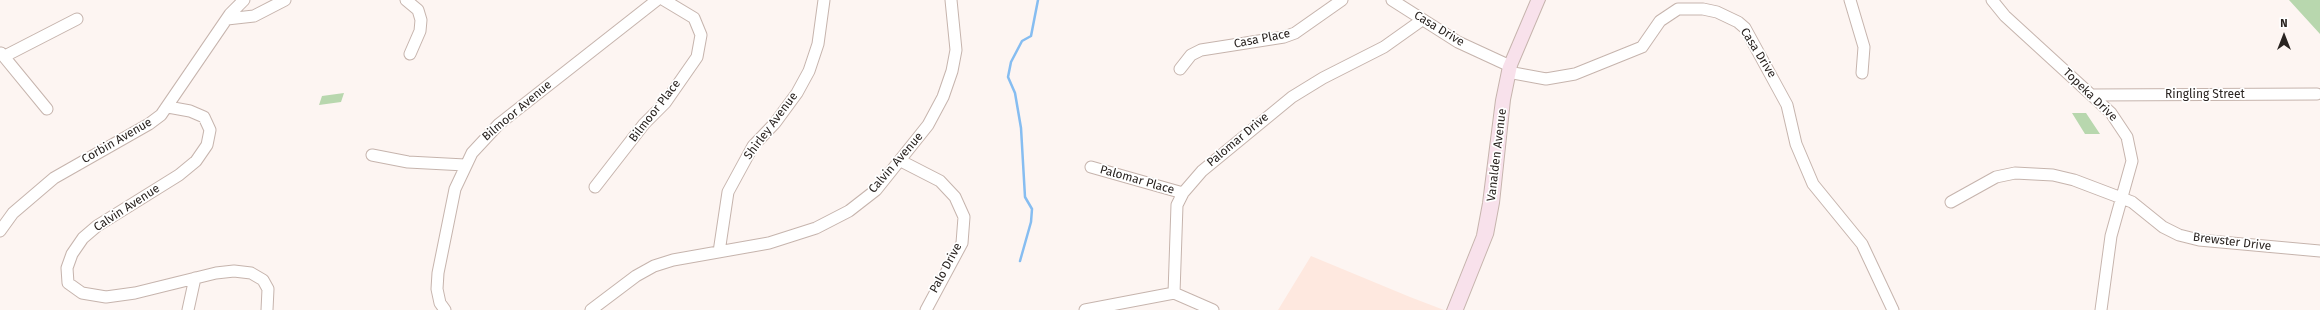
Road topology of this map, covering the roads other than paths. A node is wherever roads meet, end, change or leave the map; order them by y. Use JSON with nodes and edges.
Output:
{"nodes":[{"id":1,"x":231,"y":0,"type":"edge"},
{"id":2,"x":244,"y":0,"type":"edge"},
{"id":3,"x":285,"y":0,"type":"edge"},
{"id":4,"x":406,"y":0,"type":"edge"},
{"id":5,"x":657,"y":0,"type":"edge"},
{"id":6,"x":664,"y":0,"type":"edge"},
{"id":7,"x":824,"y":0,"type":"edge"},
{"id":8,"x":951,"y":0,"type":"edge"},
{"id":9,"x":1342,"y":0,"type":"edge"},
{"id":10,"x":1392,"y":0,"type":"edge"},
{"id":11,"x":1538,"y":0,"type":"edge"},
{"id":12,"x":1850,"y":0,"type":"edge"},
{"id":13,"x":1992,"y":0,"type":"edge"},
{"id":14,"x":228,"y":16,"type":"junction"},
{"id":15,"x":77,"y":19,"type":"dead end"},
{"id":16,"x":1422,"y":20,"type":"junction"},
{"id":17,"x":3,"y":54,"type":"edge"},
{"id":18,"x":410,"y":54,"type":"dead end"},
{"id":19,"x":1180,"y":69,"type":"dead end"},
{"id":20,"x":1509,"y":69,"type":"junction"},
{"id":21,"x":1862,"y":73,"type":"dead end"},
{"id":22,"x":2317,"y":94,"type":"dead end"},
{"id":23,"x":2092,"y":95,"type":"junction"},
{"id":24,"x":168,"y":107,"type":"junction"},
{"id":25,"x":47,"y":109,"type":"dead end"},
{"id":26,"x":372,"y":155,"type":"dead end"},
{"id":27,"x":901,"y":161,"type":"junction"},
{"id":28,"x":465,"y":165,"type":"junction"},
{"id":29,"x":1092,"y":167,"type":"dead end"},
{"id":30,"x":595,"y":187,"type":"dead end"},
{"id":31,"x":1183,"y":193,"type":"junction"},
{"id":32,"x":2122,"y":198,"type":"junction"},
{"id":33,"x":1951,"y":202,"type":"dead end"},
{"id":34,"x":0,"y":231,"type":"edge"},
{"id":35,"x":2320,"y":251,"type":"edge"},
{"id":36,"x":719,"y":252,"type":"junction"},
{"id":37,"x":195,"y":278,"type":"junction"},
{"id":38,"x":1174,"y":293,"type":"junction"},
{"id":39,"x":188,"y":310,"type":"edge"},
{"id":40,"x":267,"y":310,"type":"edge"},
{"id":41,"x":445,"y":310,"type":"edge"},
{"id":42,"x":591,"y":310,"type":"edge"},
{"id":43,"x":926,"y":310,"type":"edge"},
{"id":44,"x":1085,"y":310,"type":"edge"},
{"id":45,"x":1213,"y":310,"type":"edge"},
{"id":46,"x":1455,"y":310,"type":"edge"},
{"id":47,"x":1893,"y":310,"type":"edge"},
{"id":48,"x":2101,"y":310,"type":"edge"}],
"edges":[{"from":1,"to":14,"type":"street","name":"Corbin Avenue"},
{"from":2,"to":14,"type":"street","name":"Corbin Avenue"},
{"from":3,"to":14,"type":"street"},
{"from":4,"to":18,"type":"street"},
{"from":5,"to":28,"type":"street","name":"Bilmoor Avenue"},
{"from":6,"to":30,"type":"street","name":"Bilmoor Place"},
{"from":7,"to":36,"type":"street","name":"Shirley Avenue"},
{"from":8,"to":27,"type":"street","name":"Calvin Avenue"},
{"from":9,"to":19,"type":"street","name":"Casa Place"},
{"from":10,"to":16,"type":"street","name":"Casa Drive"},
{"from":11,"to":20,"type":"main road","name":"Vanalden Avenue"},
{"from":12,"to":21,"type":"street"},
{"from":13,"to":23,"type":"street","name":"Topeka Drive"},
{"from":14,"to":24,"type":"street","name":"Corbin Avenue"},
{"from":15,"to":17,"type":"street"},
{"from":16,"to":20,"type":"street","name":"Casa Drive"},
{"from":16,"to":31,"type":"street","name":"Palomar Drive"},
{"from":17,"to":25,"type":"street"},
{"from":20,"to":46,"type":"main road","name":"Vanalden Avenue"},
{"from":20,"to":47,"type":"street","name":"Casa Drive"},
{"from":22,"to":23,"type":"street","name":"Ringling Street"},
{"from":23,"to":32,"type":"street","name":"Topeka Drive"},
{"from":24,"to":34,"type":"street","name":"Corbin Avenue"},
{"from":24,"to":37,"type":"street","name":"Calvin Avenue"},
{"from":26,"to":28,"type":"street"},
{"from":27,"to":36,"type":"street","name":"Calvin Avenue"},
{"from":27,"to":43,"type":"street","name":"Palo Drive"},
{"from":28,"to":41,"type":"street","name":"Bilmoor Avenue"},
{"from":29,"to":31,"type":"street","name":"Palomar Place"},
{"from":31,"to":38,"type":"street","name":"Palomar Drive"},
{"from":32,"to":33,"type":"street","name":"Brewster Drive"},
{"from":32,"to":35,"type":"street","name":"Brewster Drive"},
{"from":32,"to":48,"type":"street","name":"Topeka Drive"},
{"from":36,"to":42,"type":"street","name":"Calvin Avenue"},
{"from":37,"to":39,"type":"street"},
{"from":37,"to":40,"type":"street","name":"Calvin Avenue"},
{"from":38,"to":44,"type":"street"},
{"from":38,"to":45,"type":"street"}]}
